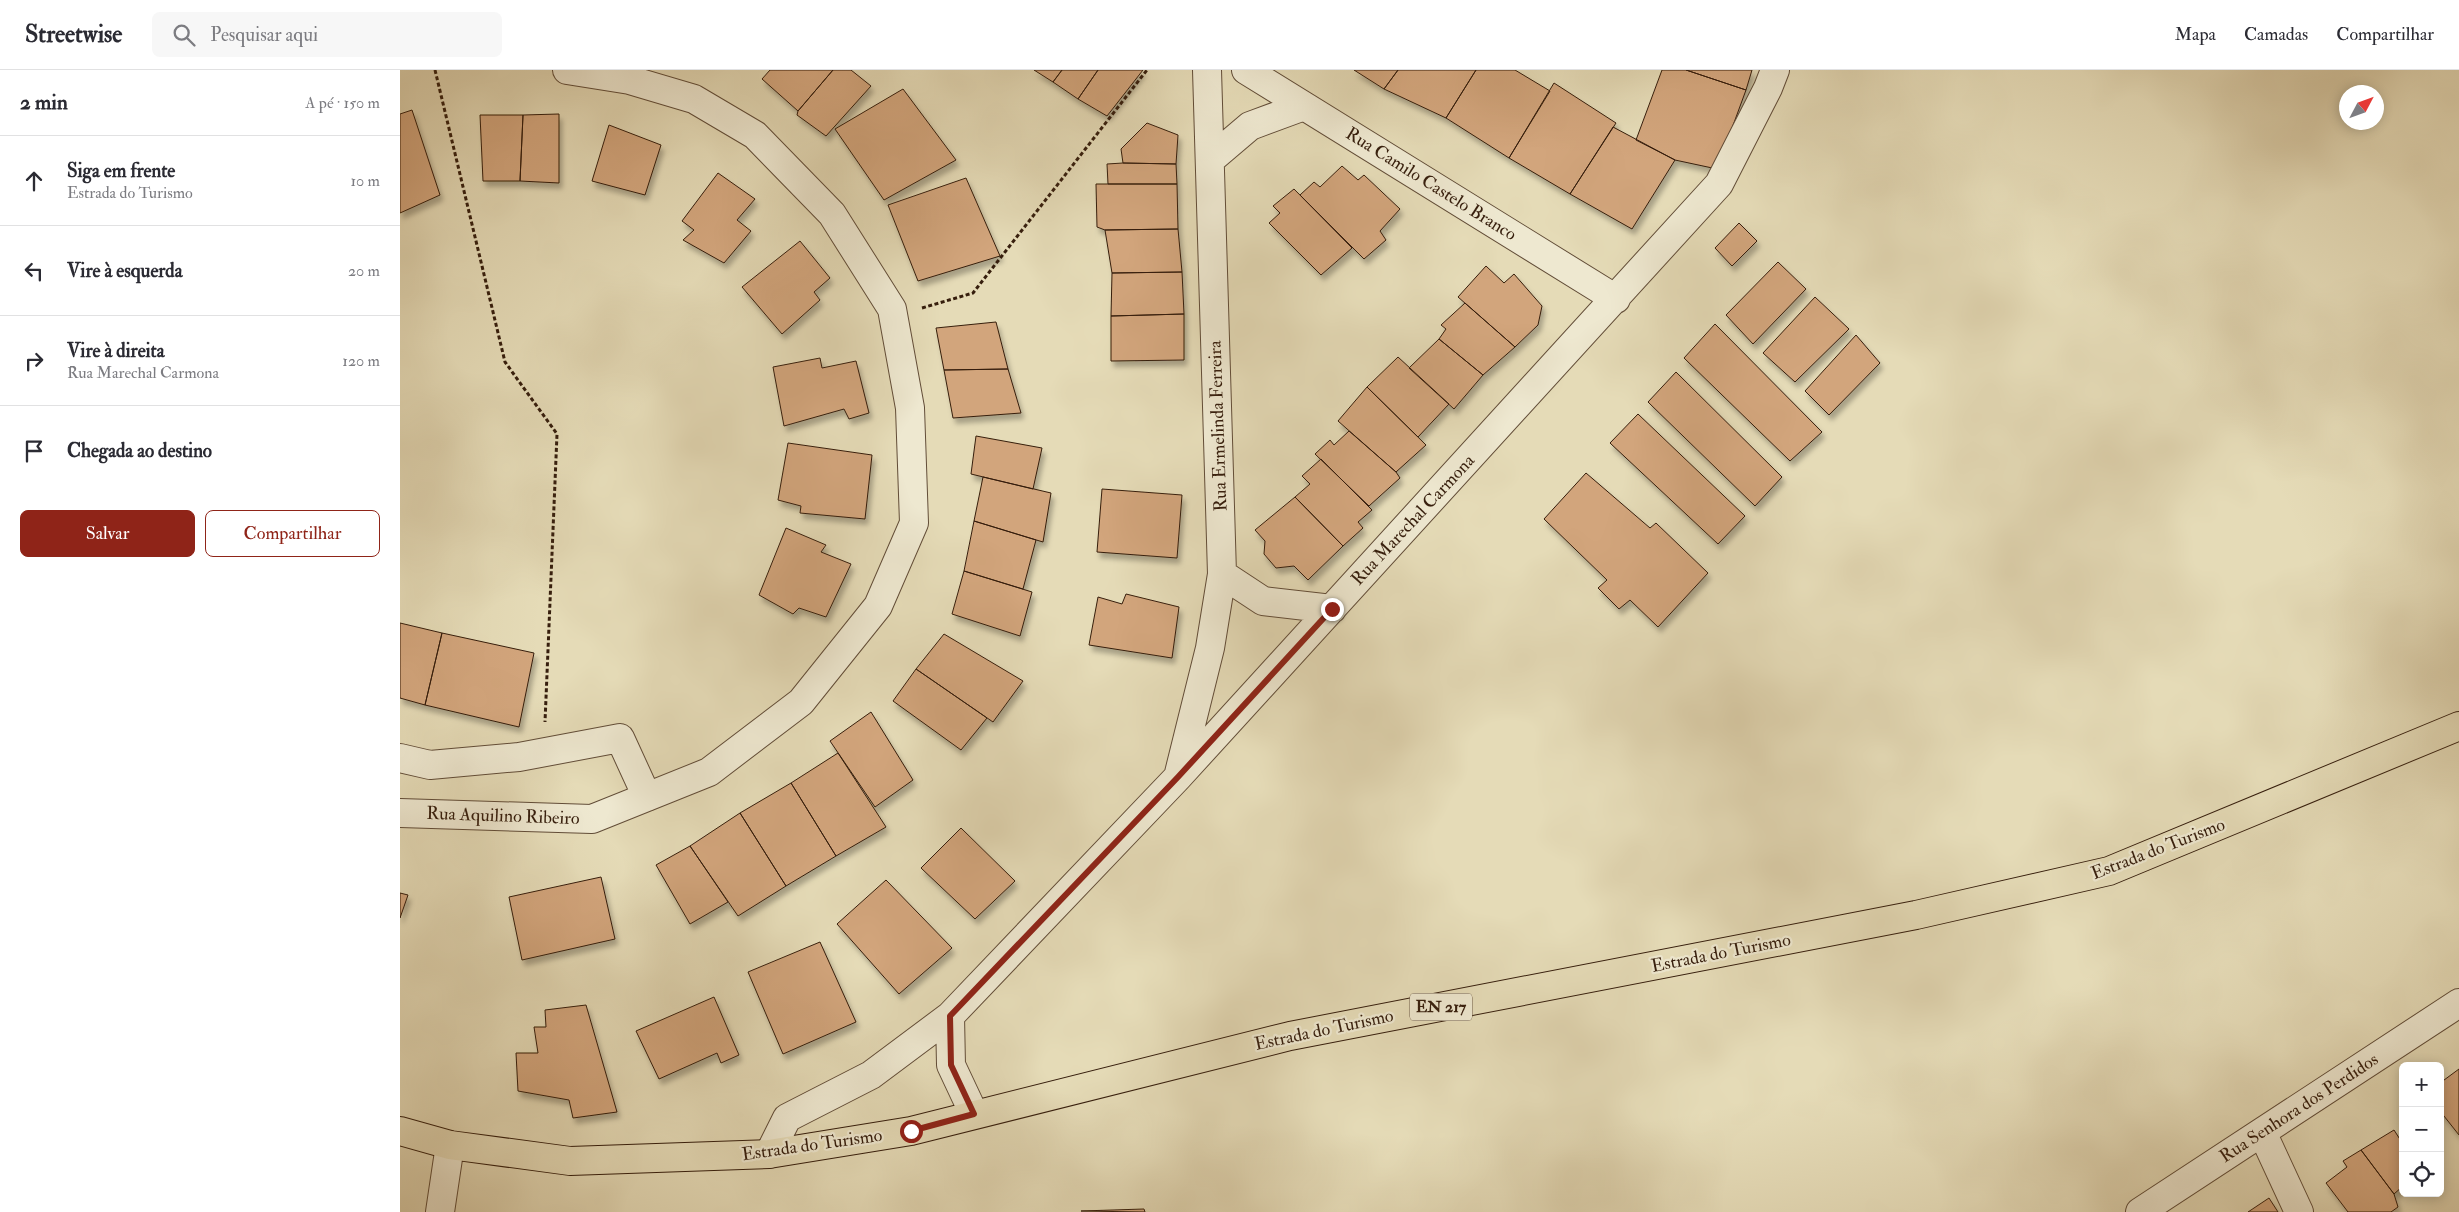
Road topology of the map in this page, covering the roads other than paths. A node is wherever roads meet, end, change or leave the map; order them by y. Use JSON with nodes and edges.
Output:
{"nodes":[{"id":1,"x":567,"y":70,"type":"edge"},
{"id":2,"x":1207,"y":70,"type":"edge"},
{"id":3,"x":1246,"y":70,"type":"edge"},
{"id":4,"x":1775,"y":70,"type":"edge"},
{"id":5,"x":1304,"y":106,"type":"junction"},
{"id":6,"x":1210,"y":160,"type":"junction"},
{"id":7,"x":1616,"y":299,"type":"junction"},
{"id":8,"x":1222,"y":574,"type":"junction"},
{"id":9,"x":1332,"y":609,"type":"junction"},
{"id":10,"x":2459,"y":726,"type":"edge"},
{"id":11,"x":400,"y":758,"type":"edge"},
{"id":12,"x":1178,"y":777,"type":"junction"},
{"id":13,"x":648,"y":797,"type":"junction"},
{"id":14,"x":400,"y":812,"type":"edge"},
{"id":15,"x":2459,"y":1004,"type":"edge"},
{"id":16,"x":950,"y":1016,"type":"junction"},
{"id":17,"x":974,"y":1114,"type":"junction"},
{"id":18,"x":400,"y":1131,"type":"edge"},
{"id":19,"x":2262,"y":1132,"type":"junction"},
{"id":20,"x":450,"y":1145,"type":"junction"},
{"id":21,"x":769,"y":1154,"type":"junction"},
{"id":22,"x":440,"y":1212,"type":"edge"},
{"id":23,"x":2140,"y":1212,"type":"edge"},
{"id":24,"x":2299,"y":1212,"type":"edge"}],
"edges":[{"from":1,"to":13,"type":"street","name":"Rua Aquilino Ribeiro"},
{"from":2,"to":6,"type":"street","name":"Rua Ermelinda Ferreira"},
{"from":3,"to":5,"type":"street","name":"Rua Camilo Castelo Branco"},
{"from":4,"to":7,"type":"street","name":"Rua Marechal Carmona"},
{"from":5,"to":6,"type":"street"},
{"from":5,"to":7,"type":"street","name":"Rua Camilo Castelo Branco"},
{"from":6,"to":8,"type":"street","name":"Rua Ermelinda Ferreira"},
{"from":7,"to":9,"type":"street","name":"Rua Marechal Carmona"},
{"from":8,"to":9,"type":"street"},
{"from":8,"to":12,"type":"street","name":"Rua Ermelinda Ferreira"},
{"from":9,"to":12,"type":"street","name":"Rua Marechal Carmona"},
{"from":10,"to":17,"type":"main road","name":"Estrada do Turismo","number":"EN 217"},
{"from":11,"to":13,"type":"street"},
{"from":12,"to":16,"type":"street","name":"Rua Marechal Carmona"},
{"from":13,"to":14,"type":"street","name":"Rua Aquilino Ribeiro"},
{"from":15,"to":19,"type":"street","name":"Rua Senhora dos Perdidos"},
{"from":16,"to":17,"type":"street"},
{"from":16,"to":21,"type":"street","name":"Rua Marechal Carmona"},
{"from":17,"to":21,"type":"main road","name":"Estrada do Turismo","number":"EN 217"},
{"from":18,"to":20,"type":"main road","name":"Estrada do Turismo","number":"EN 217"},
{"from":19,"to":23,"type":"street","name":"Rua Senhora dos Perdidos"},
{"from":19,"to":24,"type":"street"},
{"from":20,"to":21,"type":"main road","name":"Estrada do Turismo","number":"EN 217"},
{"from":20,"to":22,"type":"street"}]}
